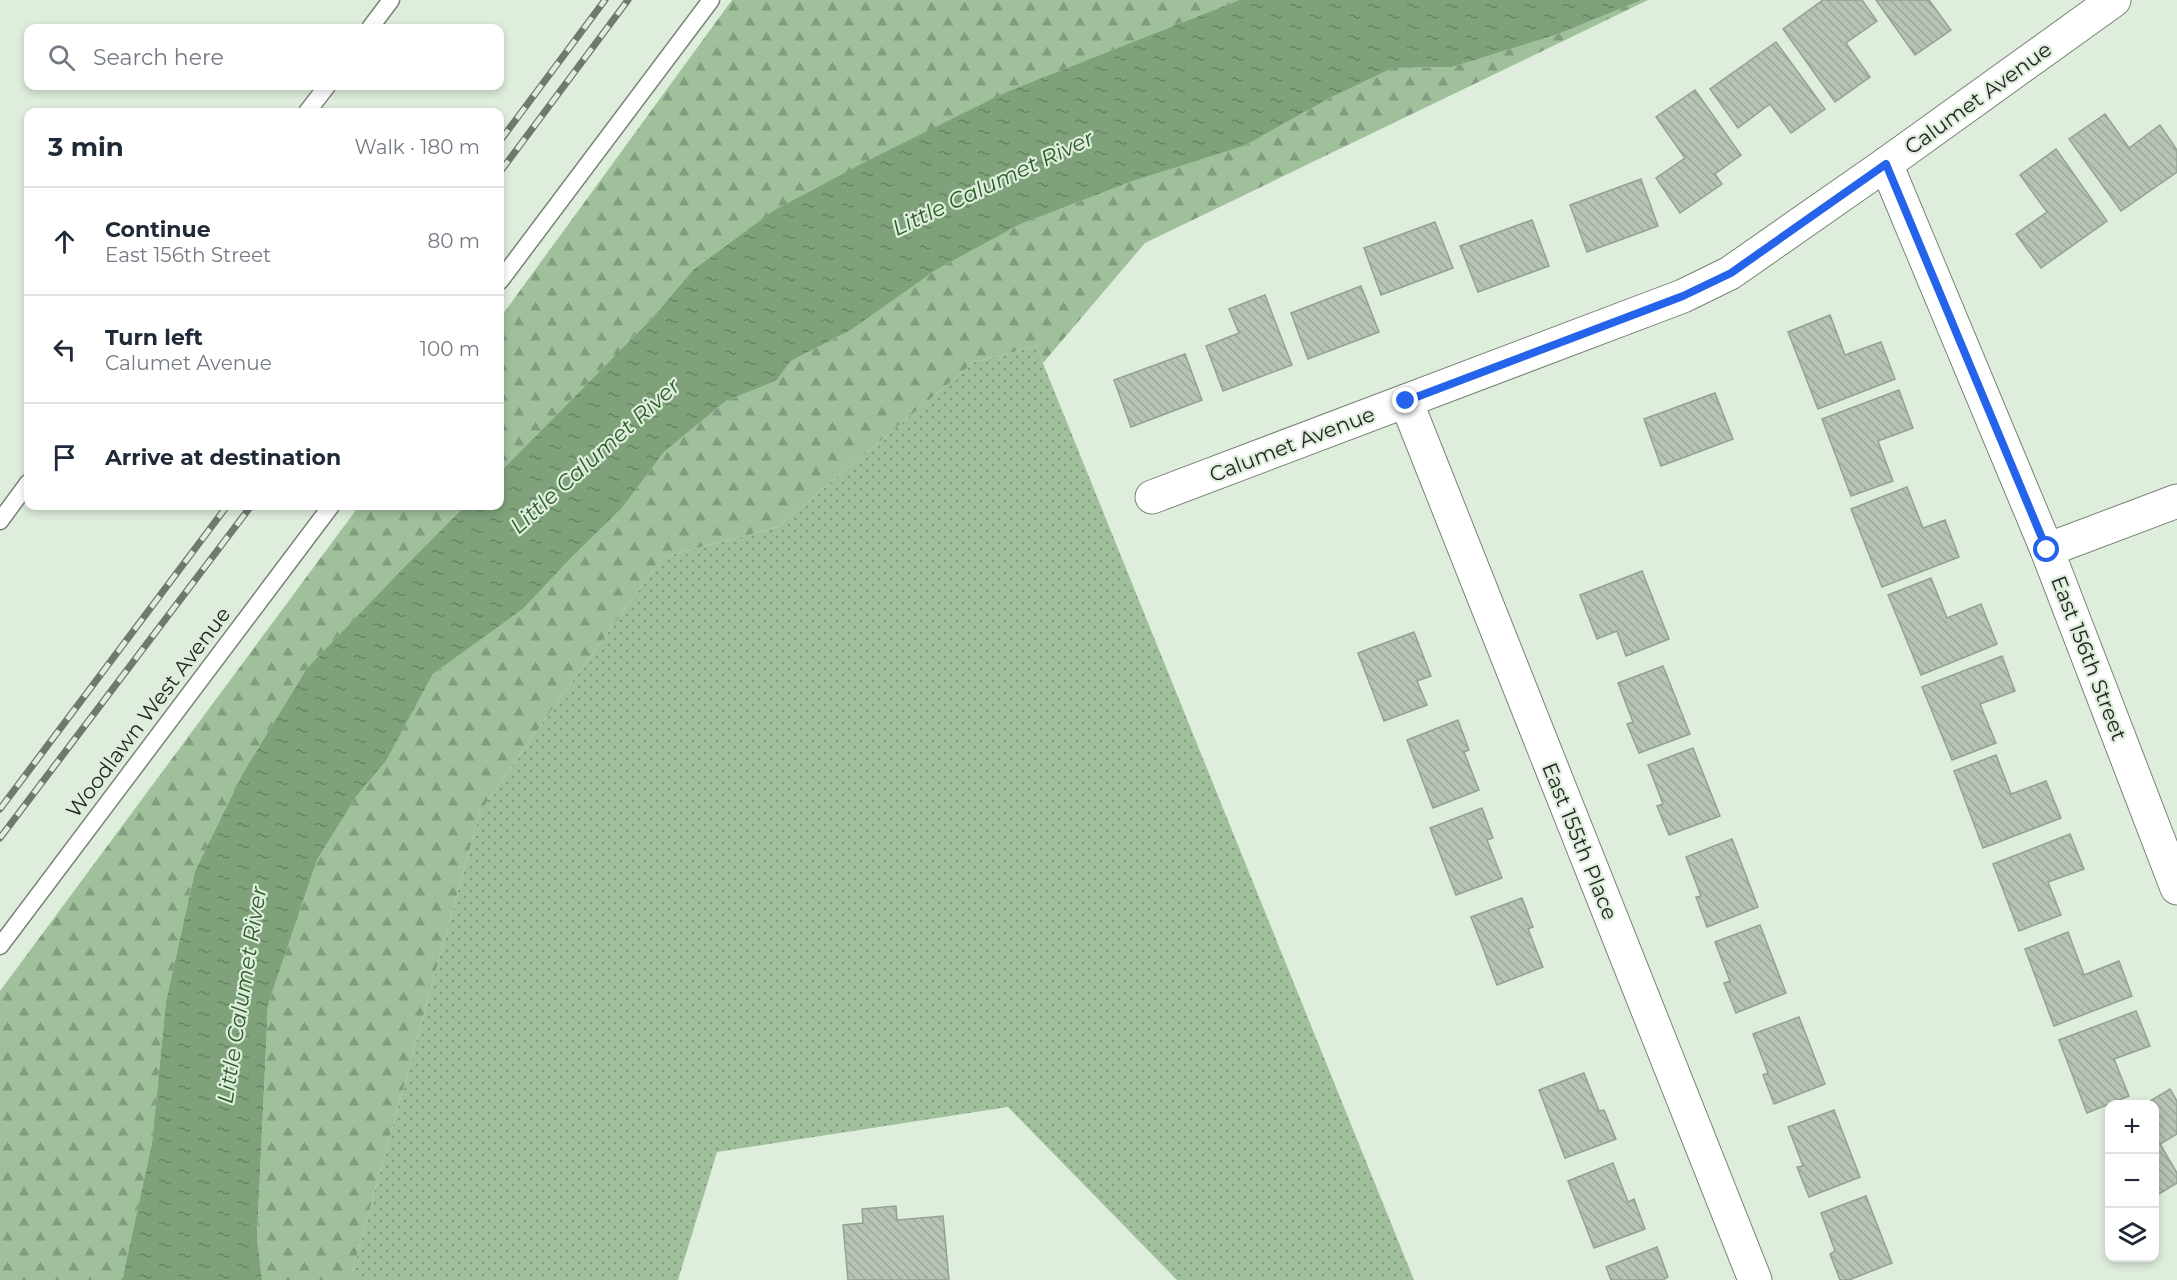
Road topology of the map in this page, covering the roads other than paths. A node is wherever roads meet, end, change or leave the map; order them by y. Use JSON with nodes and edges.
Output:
{"nodes":[{"id":1,"x":391,"y":0,"type":"edge"},
{"id":2,"x":711,"y":0,"type":"edge"},
{"id":3,"x":2114,"y":0,"type":"edge"},
{"id":4,"x":373,"y":24,"type":"edge"},
{"id":5,"x":324,"y":90,"type":"edge"},
{"id":6,"x":310,"y":108,"type":"edge"},
{"id":7,"x":1886,"y":164,"type":"junction"},
{"id":8,"x":504,"y":276,"type":"edge"},
{"id":9,"x":1406,"y":401,"type":"junction"},
{"id":10,"x":24,"y":488,"type":"edge"},
{"id":11,"x":1152,"y":496,"type":"dead end"},
{"id":12,"x":2177,"y":501,"type":"edge"},
{"id":13,"x":328,"y":510,"type":"edge"},
{"id":14,"x":0,"y":521,"type":"edge"},
{"id":15,"x":2047,"y":550,"type":"junction"},
{"id":16,"x":2177,"y":888,"type":"edge"},
{"id":17,"x":0,"y":946,"type":"edge"},
{"id":18,"x":1755,"y":1280,"type":"edge"}],
"edges":[{"from":1,"to":4,"type":"lane"},
{"from":2,"to":8,"type":"lane"},
{"from":3,"to":7,"type":"street","name":"Calumet Avenue"},
{"from":5,"to":6,"type":"lane"},
{"from":7,"to":9,"type":"street","name":"Calumet Avenue"},
{"from":7,"to":15,"type":"street","name":"East 156th Street"},
{"from":9,"to":11,"type":"street","name":"Calumet Avenue"},
{"from":9,"to":18,"type":"street","name":"East 155th Place"},
{"from":10,"to":14,"type":"lane"},
{"from":12,"to":15,"type":"street"},
{"from":13,"to":17,"type":"lane","name":"Woodlawn West Avenue"},
{"from":15,"to":16,"type":"street","name":"East 156th Street"}]}
